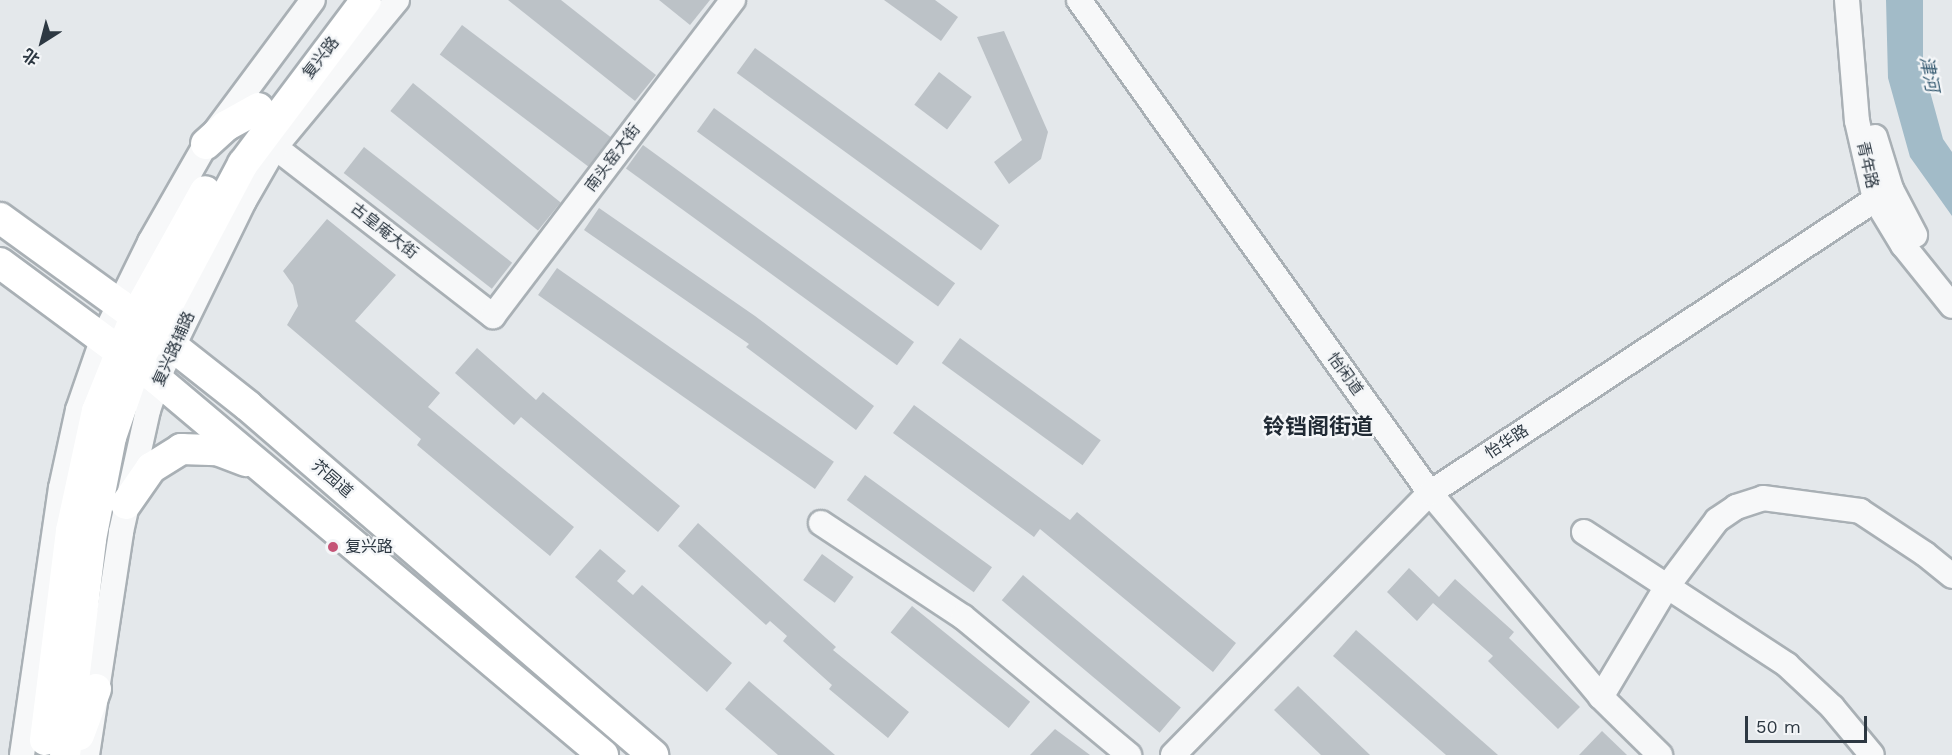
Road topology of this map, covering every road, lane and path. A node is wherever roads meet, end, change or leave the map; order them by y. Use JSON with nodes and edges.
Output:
{"nodes":[{"id":1,"x":313,"y":0,"type":"edge"},
{"id":2,"x":340,"y":0,"type":"edge"},
{"id":3,"x":366,"y":0,"type":"edge"},
{"id":4,"x":397,"y":0,"type":"edge"},
{"id":5,"x":733,"y":0,"type":"edge"},
{"id":6,"x":1079,"y":0,"type":"edge"},
{"id":7,"x":1847,"y":0,"type":"edge"},
{"id":8,"x":1860,"y":0,"type":"edge"},
{"id":9,"x":258,"y":108,"type":"junction"},
{"id":10,"x":206,"y":144,"type":"junction"},
{"id":11,"x":275,"y":147,"type":"junction"},
{"id":12,"x":1883,"y":194,"type":"junction"},
{"id":13,"x":0,"y":218,"type":"edge"},
{"id":14,"x":0,"y":262,"type":"edge"},
{"id":15,"x":1952,"y":285,"type":"edge"},
{"id":16,"x":1952,"y":306,"type":"edge"},
{"id":17,"x":493,"y":316,"type":"joint"},
{"id":18,"x":145,"y":325,"type":"junction"},
{"id":19,"x":129,"y":358,"type":"junction"},
{"id":20,"x":270,"y":473,"type":"junction"},
{"id":21,"x":1430,"y":493,"type":"junction"},
{"id":22,"x":126,"y":504,"type":"junction"},
{"id":23,"x":822,"y":523,"type":"dead end"},
{"id":24,"x":1584,"y":532,"type":"dead end"},
{"id":25,"x":1952,"y":576,"type":"edge"},
{"id":26,"x":1666,"y":588,"type":"junction"},
{"id":27,"x":96,"y":689,"type":"junction"},
{"id":28,"x":1601,"y":697,"type":"junction"},
{"id":29,"x":22,"y":755,"type":"edge"},
{"id":30,"x":44,"y":755,"type":"edge"},
{"id":31,"x":65,"y":755,"type":"edge"},
{"id":32,"x":72,"y":755,"type":"edge"},
{"id":33,"x":87,"y":755,"type":"edge"},
{"id":34,"x":603,"y":755,"type":"edge"},
{"id":35,"x":653,"y":755,"type":"edge"},
{"id":36,"x":1129,"y":755,"type":"edge"},
{"id":37,"x":1173,"y":755,"type":"edge"},
{"id":38,"x":1660,"y":755,"type":"edge"},
{"id":39,"x":1872,"y":755,"type":"edge"}],
"edges":[{"from":1,"to":10,"type":"street","name":"复兴路辅路"},
{"from":2,"to":9,"type":"main road","name":"复兴路"},
{"from":3,"to":18,"type":"main road","name":"复兴路"},
{"from":4,"to":11,"type":"street","name":"复兴路辅路"},
{"from":5,"to":17,"type":"street","name":"南头窑大街"},
{"from":6,"to":21,"type":"street","name":"怡闲道"},
{"from":7,"to":12,"type":"street","name":"青年路"},
{"from":8,"to":12,"type":"street","name":"青年路"},
{"from":9,"to":10,"type":"main road"},
{"from":9,"to":18,"type":"main road","name":"复兴路"},
{"from":10,"to":18,"type":"street","name":"复兴路辅路"},
{"from":11,"to":17,"type":"street","name":"古皇庵大街"},
{"from":11,"to":18,"type":"street","name":"复兴路辅路"},
{"from":12,"to":15,"type":"street","name":"青年路"},
{"from":12,"to":16,"type":"street","name":"青年路"},
{"from":12,"to":21,"type":"street","name":"怡华路"},
{"from":13,"to":18,"type":"main road","name":"芥园道"},
{"from":14,"to":19,"type":"main road"},
{"from":18,"to":19,"type":"main road","name":"复兴路"},
{"from":18,"to":19,"type":"street","name":"复兴路辅路"},
{"from":18,"to":35,"type":"main road","name":"芥园道"},
{"from":19,"to":20,"type":"main road"},
{"from":19,"to":22,"type":"street","name":"复兴路辅路"},
{"from":19,"to":29,"type":"street","name":"复兴路辅路"},
{"from":19,"to":30,"type":"main road","name":"复兴路"},
{"from":19,"to":31,"type":"main road","name":"复兴路"},
{"from":20,"to":22,"type":"main road"},
{"from":20,"to":34,"type":"main road"},
{"from":21,"to":28,"type":"street","name":"怡闲道"},
{"from":21,"to":37,"type":"street","name":"怡华路"},
{"from":22,"to":27,"type":"street","name":"复兴路辅路"},
{"from":23,"to":36,"type":"street"},
{"from":24,"to":26,"type":"street"},
{"from":25,"to":26,"type":"street"},
{"from":26,"to":28,"type":"street"},
{"from":26,"to":39,"type":"street"},
{"from":27,"to":32,"type":"main road"},
{"from":27,"to":33,"type":"street","name":"复兴路辅路"},
{"from":28,"to":38,"type":"street","name":"怡闲道"}]}
